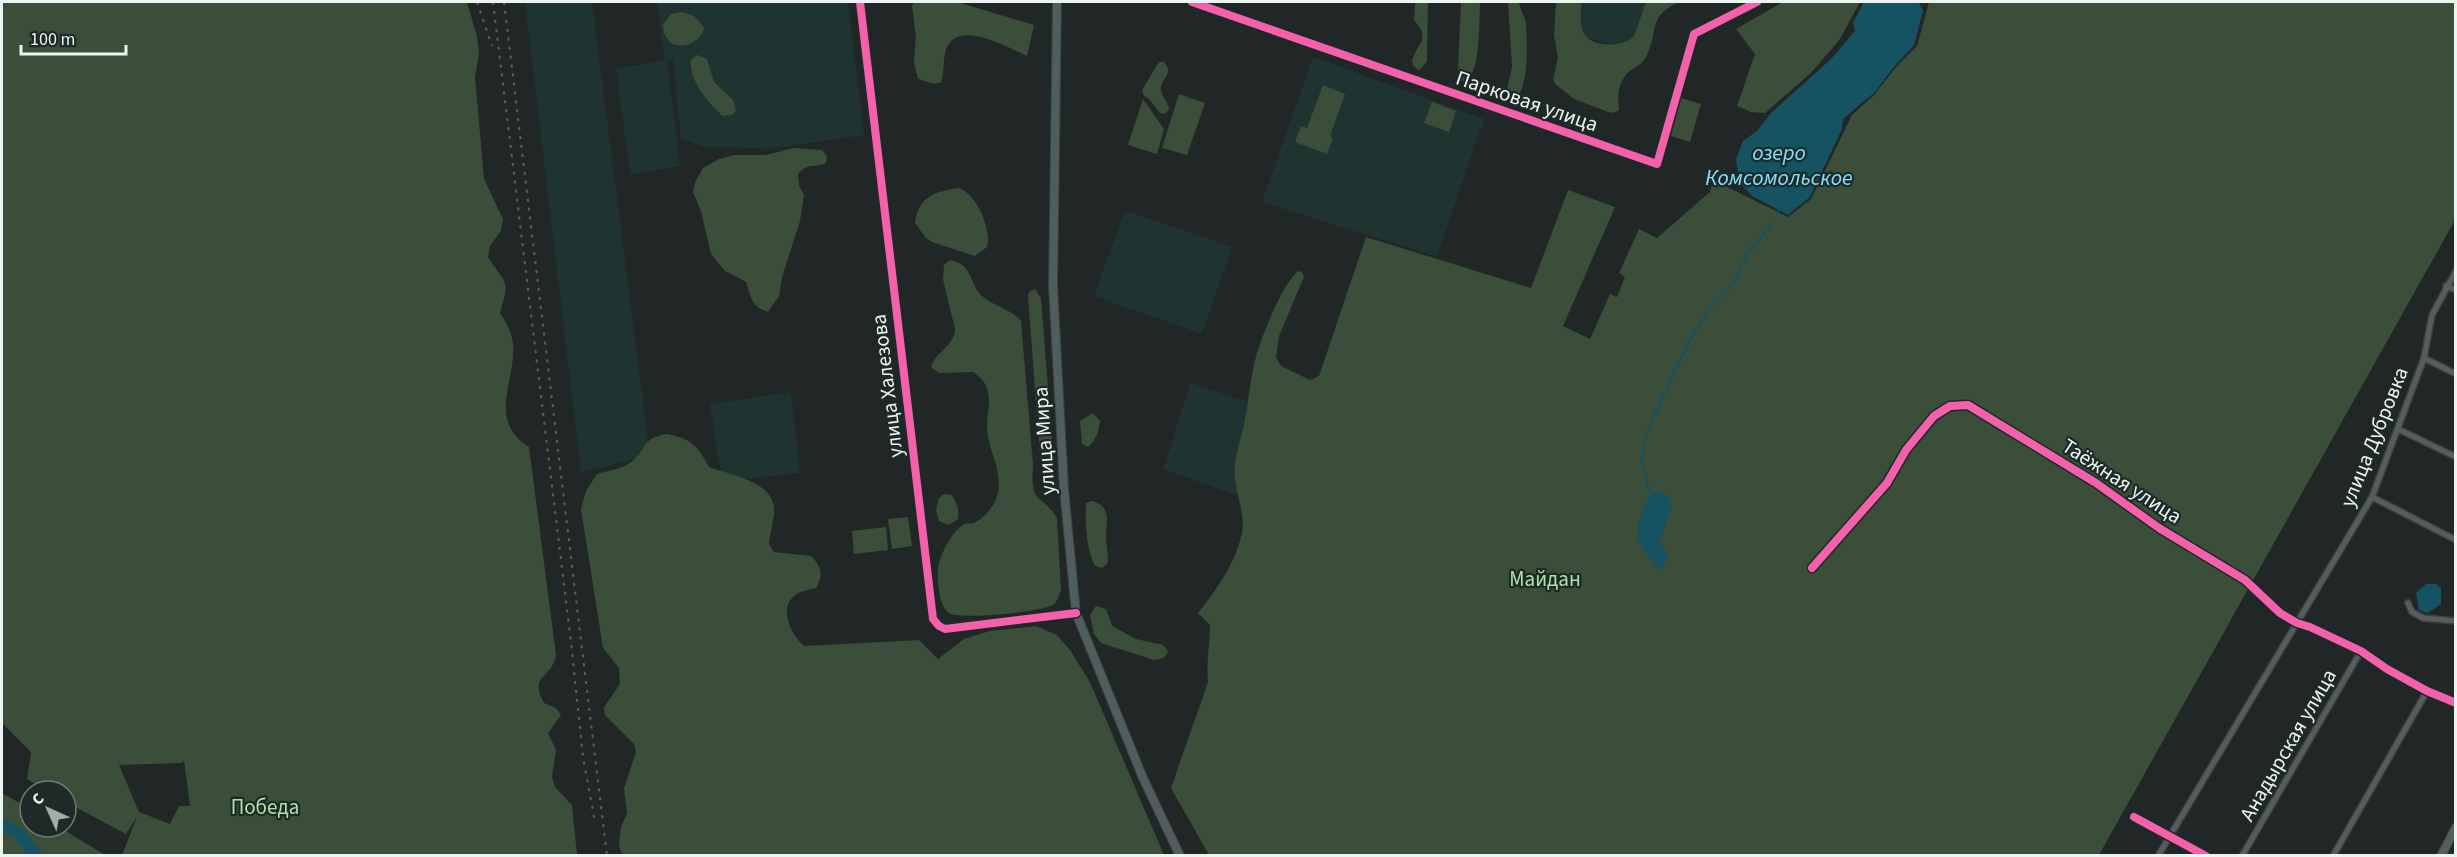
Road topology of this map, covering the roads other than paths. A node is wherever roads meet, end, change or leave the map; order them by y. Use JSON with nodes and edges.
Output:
{"nodes":[{"id":1,"x":860,"y":2,"type":"edge"},
{"id":2,"x":1058,"y":2,"type":"edge"},
{"id":3,"x":1192,"y":2,"type":"edge"},
{"id":4,"x":1757,"y":2,"type":"edge"},
{"id":5,"x":2456,"y":271,"type":"edge"},
{"id":6,"x":2446,"y":286,"type":"junction"},
{"id":7,"x":2456,"y":290,"type":"edge"},
{"id":8,"x":2424,"y":358,"type":"junction"},
{"id":9,"x":2456,"y":374,"type":"edge"},
{"id":10,"x":2398,"y":429,"type":"junction"},
{"id":11,"x":2456,"y":457,"type":"edge"},
{"id":12,"x":2372,"y":497,"type":"junction"},
{"id":13,"x":2456,"y":540,"type":"edge"},
{"id":14,"x":1812,"y":568,"type":"dead end"},
{"id":15,"x":2408,"y":603,"type":"dead end"},
{"id":16,"x":1077,"y":613,"type":"junction"},
{"id":17,"x":2456,"y":621,"type":"edge"},
{"id":18,"x":2297,"y":623,"type":"junction"},
{"id":19,"x":2361,"y":651,"type":"junction"},
{"id":20,"x":2427,"y":691,"type":"junction"},
{"id":21,"x":2456,"y":703,"type":"edge"},
{"id":22,"x":2134,"y":817,"type":"dead end"},
{"id":23,"x":2456,"y":827,"type":"edge"},
{"id":24,"x":2169,"y":836,"type":"junction"},
{"id":25,"x":2453,"y":840,"type":"edge"},
{"id":26,"x":1180,"y":855,"type":"edge"},
{"id":27,"x":2158,"y":855,"type":"edge"},
{"id":28,"x":2206,"y":855,"type":"edge"},
{"id":29,"x":2242,"y":855,"type":"edge"},
{"id":30,"x":2333,"y":855,"type":"edge"},
{"id":31,"x":2441,"y":855,"type":"edge"}],
"edges":[{"from":1,"to":16,"type":"street","name":"улица Халезова"},
{"from":2,"to":16,"type":"main road","name":"улица Мира"},
{"from":3,"to":4,"type":"street","name":"Парковая улица"},
{"from":5,"to":6,"type":"street","name":"улица Дубровка"},
{"from":6,"to":7,"type":"street"},
{"from":6,"to":8,"type":"street","name":"улица Дубровка"},
{"from":8,"to":9,"type":"street"},
{"from":8,"to":10,"type":"street","name":"улица Дубровка"},
{"from":10,"to":11,"type":"street"},
{"from":10,"to":12,"type":"street","name":"улица Дубровка"},
{"from":12,"to":13,"type":"street"},
{"from":12,"to":18,"type":"street","name":"улица Дубровка"},
{"from":14,"to":18,"type":"street","name":"Таёжная улица"},
{"from":15,"to":17,"type":"street"},
{"from":16,"to":26,"type":"main road","name":"улица Мира"},
{"from":18,"to":19,"type":"street","name":"Таёжная улица"},
{"from":18,"to":24,"type":"street","name":"улица Дубровка"},
{"from":19,"to":20,"type":"street","name":"Таёжная улица"},
{"from":19,"to":29,"type":"street","name":"Анадырская улица"},
{"from":20,"to":21,"type":"street","name":"Таёжная улица"},
{"from":20,"to":30,"type":"street"},
{"from":22,"to":24,"type":"street"},
{"from":23,"to":25,"type":"street"},
{"from":24,"to":27,"type":"street","name":"улица Дубровка"},
{"from":24,"to":28,"type":"street"},
{"from":25,"to":31,"type":"street"}]}
